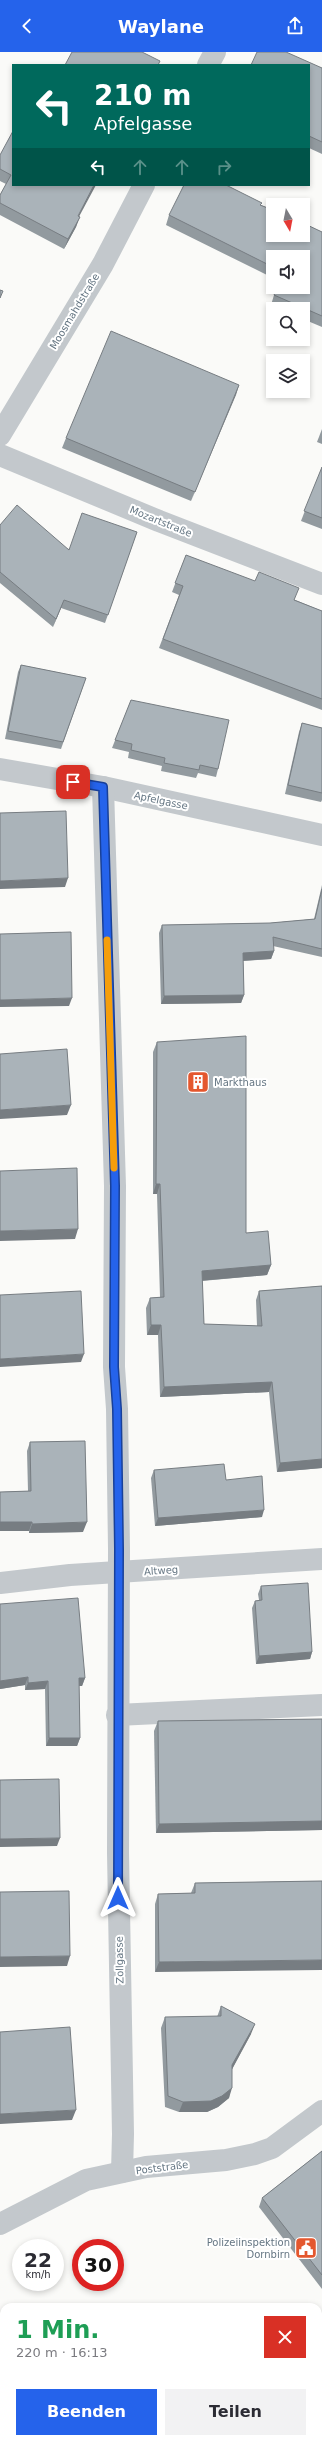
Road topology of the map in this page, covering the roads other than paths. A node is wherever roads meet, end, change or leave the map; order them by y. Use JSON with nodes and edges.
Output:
{"nodes":[{"id":1,"x":215,"y":52,"type":"edge"},
{"id":2,"x":209,"y":64,"type":"edge"},
{"id":3,"x":143,"y":186,"type":"edge"},
{"id":4,"x":0,"y":435,"type":"edge"},
{"id":5,"x":0,"y":455,"type":"edge"},
{"id":6,"x":322,"y":584,"type":"edge"},
{"id":7,"x":0,"y":769,"type":"edge"},
{"id":8,"x":103,"y":787,"type":"junction"},
{"id":9,"x":322,"y":835,"type":"edge"},
{"id":10,"x":322,"y":1559,"type":"edge"},
{"id":11,"x":118,"y":1572,"type":"junction"},
{"id":12,"x":0,"y":1583,"type":"edge"},
{"id":13,"x":322,"y":1706,"type":"edge"},
{"id":14,"x":117,"y":1715,"type":"junction"},
{"id":15,"x":322,"y":2111,"type":"edge"},
{"id":16,"x":122,"y":2172,"type":"junction"},
{"id":17,"x":0,"y":2224,"type":"edge"}],
"edges":[{"from":1,"to":2,"type":"street"},
{"from":3,"to":4,"type":"street","name":"Moosmahdstraße"},
{"from":5,"to":6,"type":"street","name":"Mozartstraße"},
{"from":7,"to":8,"type":"street","name":"Apfelgasse"},
{"from":8,"to":9,"type":"street","name":"Apfelgasse"},
{"from":8,"to":11,"type":"street","name":"Zollgasse"},
{"from":10,"to":11,"type":"street","name":"Altweg"},
{"from":11,"to":12,"type":"street","name":"Altweg"},
{"from":11,"to":14,"type":"street","name":"Zollgasse"},
{"from":13,"to":14,"type":"street"},
{"from":14,"to":16,"type":"street","name":"Zollgasse"},
{"from":15,"to":16,"type":"street","name":"Poststraße"},
{"from":16,"to":17,"type":"street","name":"Poststraße"}]}
